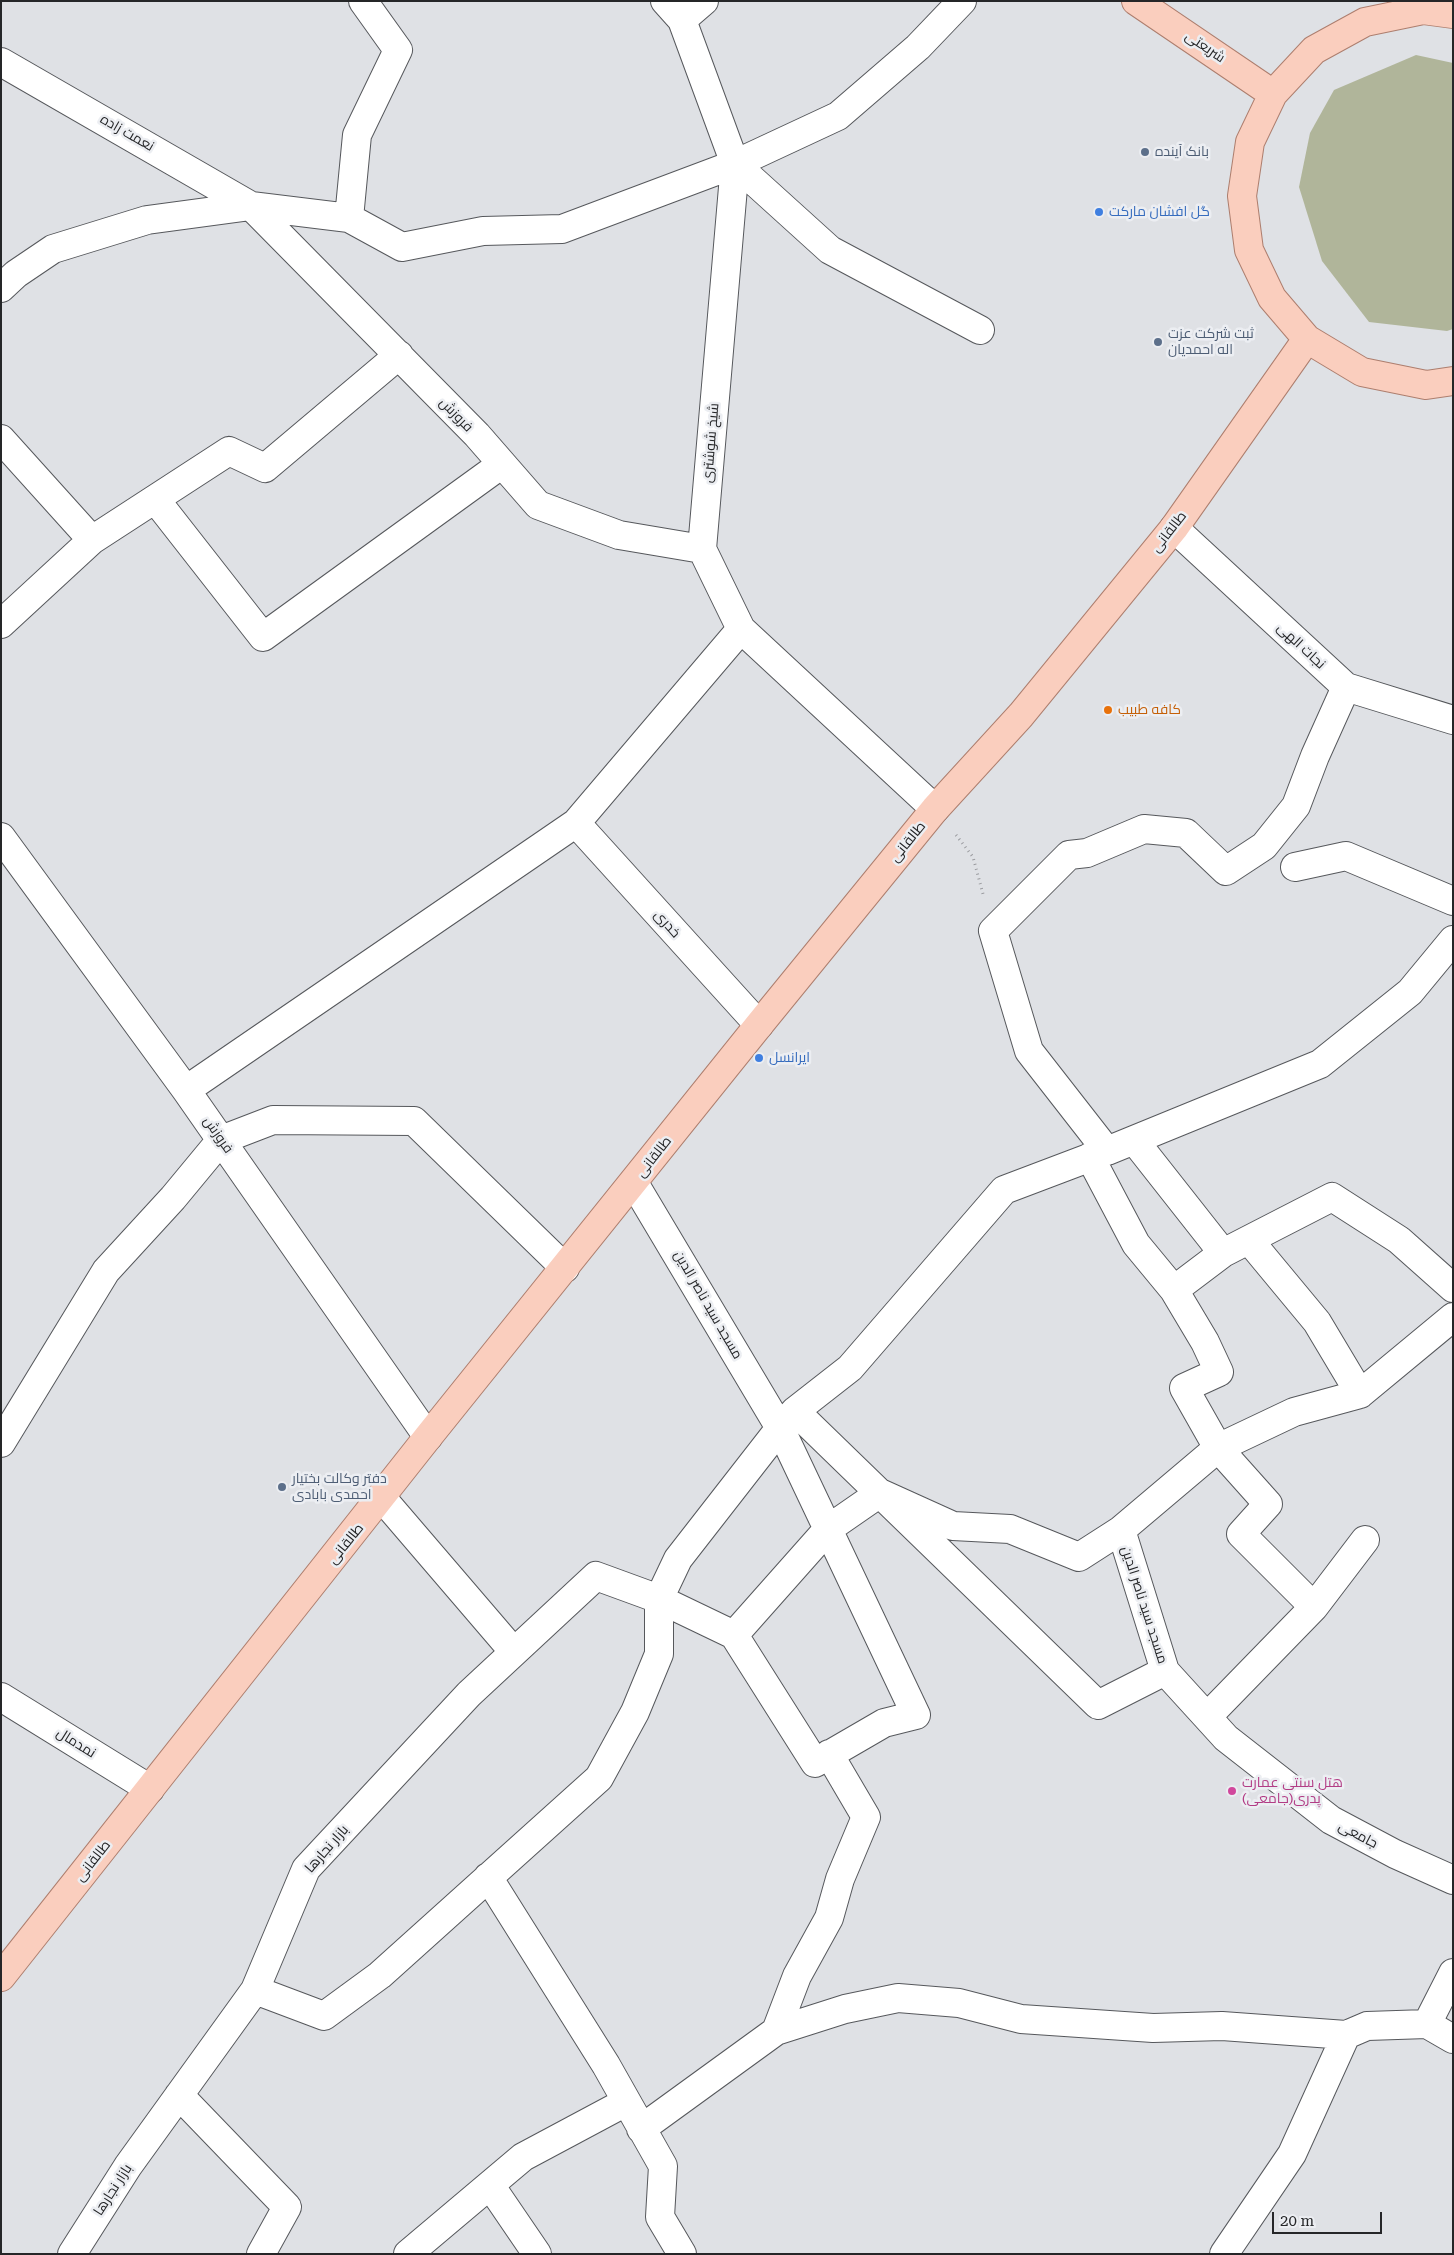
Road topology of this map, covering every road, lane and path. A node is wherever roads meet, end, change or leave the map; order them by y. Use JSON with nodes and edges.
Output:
{"nodes":[{"id":1,"x":363,"y":1,"type":"edge"},
{"id":2,"x":704,"y":1,"type":"edge"},
{"id":3,"x":962,"y":1,"type":"edge"},
{"id":4,"x":1136,"y":1,"type":"edge"},
{"id":5,"x":674,"y":11,"type":"edge"},
{"id":6,"x":1453,"y":14,"type":"edge"},
{"id":7,"x":1,"y":62,"type":"edge"},
{"id":8,"x":1273,"y":94,"type":"junction"},
{"id":9,"x":735,"y":164,"type":"junction"},
{"id":10,"x":252,"y":206,"type":"junction"},
{"id":11,"x":349,"y":218,"type":"junction"},
{"id":12,"x":1,"y":288,"type":"edge"},
{"id":13,"x":980,"y":330,"type":"dead end"},
{"id":14,"x":1307,"y":339,"type":"junction"},
{"id":15,"x":399,"y":356,"type":"junction"},
{"id":16,"x":1453,"y":381,"type":"edge"},
{"id":17,"x":1,"y":439,"type":"edge"},
{"id":18,"x":502,"y":464,"type":"junction"},
{"id":19,"x":155,"y":499,"type":"junction"},
{"id":20,"x":1174,"y":528,"type":"junction"},
{"id":21,"x":92,"y":540,"type":"junction"},
{"id":22,"x":702,"y":549,"type":"junction"},
{"id":23,"x":1,"y":624,"type":"edge"},
{"id":24,"x":741,"y":629,"type":"junction"},
{"id":25,"x":1346,"y":687,"type":"junction"},
{"id":26,"x":1453,"y":720,"type":"edge"},
{"id":27,"x":934,"y":809,"type":"junction"},
{"id":28,"x":576,"y":823,"type":"junction"},
{"id":29,"x":1,"y":837,"type":"edge"},
{"id":30,"x":1295,"y":867,"type":"dead end"},
{"id":31,"x":1453,"y":901,"type":"edge"},
{"id":32,"x":993,"y":931,"type":"junction"},
{"id":33,"x":1453,"y":940,"type":"edge"},
{"id":34,"x":759,"y":1025,"type":"junction"},
{"id":35,"x":186,"y":1090,"type":"junction"},
{"id":36,"x":221,"y":1140,"type":"junction"},
{"id":37,"x":1134,"y":1140,"type":"junction"},
{"id":38,"x":1098,"y":1154,"type":"junction"},
{"id":39,"x":634,"y":1183,"type":"junction"},
{"id":40,"x":1249,"y":1240,"type":"junction"},
{"id":41,"x":1223,"y":1253,"type":"junction"},
{"id":42,"x":565,"y":1268,"type":"junction"},
{"id":43,"x":1453,"y":1288,"type":"edge"},
{"id":44,"x":1174,"y":1290,"type":"junction"},
{"id":45,"x":1453,"y":1317,"type":"edge"},
{"id":46,"x":1360,"y":1394,"type":"junction"},
{"id":47,"x":788,"y":1420,"type":"junction"},
{"id":48,"x":428,"y":1438,"type":"junction"},
{"id":49,"x":1,"y":1443,"type":"edge"},
{"id":50,"x":1218,"y":1448,"type":"junction"},
{"id":51,"x":880,"y":1493,"type":"junction"},
{"id":52,"x":382,"y":1498,"type":"junction"},
{"id":53,"x":828,"y":1529,"type":"junction"},
{"id":54,"x":1121,"y":1530,"type":"junction"},
{"id":55,"x":1365,"y":1540,"type":"dead end"},
{"id":56,"x":659,"y":1599,"type":"junction"},
{"id":57,"x":1314,"y":1607,"type":"junction"},
{"id":58,"x":734,"y":1635,"type":"junction"},
{"id":59,"x":514,"y":1652,"type":"junction"},
{"id":60,"x":1165,"y":1671,"type":"junction"},
{"id":61,"x":1,"y":1697,"type":"edge"},
{"id":62,"x":1207,"y":1717,"type":"junction"},
{"id":63,"x":829,"y":1754,"type":"junction"},
{"id":64,"x":150,"y":1790,"type":"junction"},
{"id":65,"x":488,"y":1877,"type":"junction"},
{"id":66,"x":1453,"y":1880,"type":"edge"},
{"id":67,"x":1453,"y":1974,"type":"edge"},
{"id":68,"x":1,"y":1977,"type":"edge"},
{"id":69,"x":255,"y":1990,"type":"junction"},
{"id":70,"x":1427,"y":2024,"type":"junction"},
{"id":71,"x":776,"y":2031,"type":"junction"},
{"id":72,"x":1346,"y":2035,"type":"junction"},
{"id":73,"x":1453,"y":2039,"type":"edge"},
{"id":74,"x":179,"y":2095,"type":"junction"},
{"id":75,"x":626,"y":2102,"type":"junction"},
{"id":76,"x":641,"y":2129,"type":"junction"},
{"id":77,"x":490,"y":2185,"type":"junction"},
{"id":78,"x":72,"y":2254,"type":"edge"},
{"id":79,"x":261,"y":2254,"type":"edge"},
{"id":80,"x":408,"y":2254,"type":"edge"},
{"id":81,"x":537,"y":2254,"type":"edge"},
{"id":82,"x":682,"y":2254,"type":"edge"},
{"id":83,"x":1224,"y":2254,"type":"edge"}],
"edges":[{"from":1,"to":11,"type":"street"},
{"from":2,"to":5,"type":"street"},
{"from":3,"to":9,"type":"street"},
{"from":4,"to":8,"type":"main road","name":"شریعتی"},
{"from":5,"to":9,"type":"street","name":"شیخ شوشتری"},
{"from":6,"to":8,"type":"main road"},
{"from":7,"to":10,"type":"street","name":"نعمت زاده"},
{"from":8,"to":14,"type":"main road"},
{"from":9,"to":11,"type":"street"},
{"from":9,"to":13,"type":"street"},
{"from":9,"to":22,"type":"street","name":"شیخ شوشتری"},
{"from":10,"to":11,"type":"street"},
{"from":10,"to":12,"type":"street"},
{"from":10,"to":15,"type":"street","name":"فروزش"},
{"from":14,"to":16,"type":"main road"},
{"from":14,"to":20,"type":"main road","name":"طالقانی"},
{"from":15,"to":18,"type":"street","name":"فروزش"},
{"from":15,"to":19,"type":"street"},
{"from":17,"to":21,"type":"street"},
{"from":18,"to":19,"type":"street"},
{"from":18,"to":22,"type":"street","name":"فروزش"},
{"from":19,"to":21,"type":"street"},
{"from":20,"to":25,"type":"street","name":"نجات الهی"},
{"from":20,"to":27,"type":"main road","name":"طالقانی"},
{"from":21,"to":23,"type":"street"},
{"from":22,"to":24,"type":"street"},
{"from":24,"to":27,"type":"street"},
{"from":24,"to":28,"type":"street"},
{"from":25,"to":26,"type":"street","name":"نجات الهی"},
{"from":25,"to":32,"type":"street"},
{"from":27,"to":32,"type":"path"},
{"from":27,"to":34,"type":"main road","name":"طالقانی"},
{"from":28,"to":34,"type":"street","name":"خدری"},
{"from":28,"to":35,"type":"street"},
{"from":29,"to":35,"type":"street","name":"فروزش"},
{"from":30,"to":31,"type":"street"},
{"from":32,"to":38,"type":"street"},
{"from":33,"to":37,"type":"street"},
{"from":34,"to":39,"type":"main road","name":"طالقانی"},
{"from":35,"to":36,"type":"street","name":"فروزش"},
{"from":36,"to":42,"type":"street"},
{"from":36,"to":48,"type":"street","name":"فروزش"},
{"from":36,"to":49,"type":"street"},
{"from":37,"to":38,"type":"street"},
{"from":37,"to":41,"type":"street"},
{"from":38,"to":44,"type":"street"},
{"from":38,"to":47,"type":"street"},
{"from":39,"to":42,"type":"main road","name":"طالقانی"},
{"from":39,"to":47,"type":"street","name":"مسجد سید ناصر الدین"},
{"from":40,"to":41,"type":"street"},
{"from":40,"to":43,"type":"street"},
{"from":40,"to":46,"type":"street"},
{"from":41,"to":44,"type":"street"},
{"from":42,"to":48,"type":"main road","name":"طالقانی"},
{"from":44,"to":50,"type":"street"},
{"from":45,"to":46,"type":"street"},
{"from":46,"to":50,"type":"street"},
{"from":47,"to":51,"type":"street"},
{"from":47,"to":53,"type":"street"},
{"from":47,"to":56,"type":"street"},
{"from":48,"to":52,"type":"main road","name":"طالقانی"},
{"from":50,"to":54,"type":"street"},
{"from":50,"to":57,"type":"street"},
{"from":51,"to":53,"type":"street"},
{"from":51,"to":54,"type":"street","name":"مسجد سید ناصر الدین"},
{"from":51,"to":60,"type":"street"},
{"from":52,"to":59,"type":"street"},
{"from":52,"to":64,"type":"main road","name":"طالقانی"},
{"from":53,"to":58,"type":"street"},
{"from":53,"to":63,"type":"street"},
{"from":54,"to":60,"type":"street","name":"مسجد سید ناصر الدین"},
{"from":55,"to":57,"type":"street"},
{"from":56,"to":58,"type":"street"},
{"from":56,"to":59,"type":"street","name":"بازار نجارها"},
{"from":56,"to":65,"type":"street"},
{"from":57,"to":62,"type":"street"},
{"from":58,"to":63,"type":"street"},
{"from":59,"to":69,"type":"street","name":"بازار نجارها"},
{"from":60,"to":62,"type":"street","name":"جامعی"},
{"from":61,"to":64,"type":"street","name":"نمدمال"},
{"from":62,"to":66,"type":"street","name":"جامعی"},
{"from":63,"to":71,"type":"street"},
{"from":64,"to":68,"type":"main road","name":"طالقانی"},
{"from":65,"to":69,"type":"street"},
{"from":65,"to":75,"type":"street"},
{"from":67,"to":70,"type":"street"},
{"from":69,"to":74,"type":"street","name":"بازار نجارها"},
{"from":70,"to":72,"type":"street"},
{"from":70,"to":73,"type":"street"},
{"from":71,"to":72,"type":"street"},
{"from":71,"to":76,"type":"street"},
{"from":72,"to":83,"type":"street"},
{"from":74,"to":78,"type":"street","name":"بازار نجارها"},
{"from":74,"to":79,"type":"street"},
{"from":75,"to":76,"type":"street"},
{"from":75,"to":77,"type":"street"},
{"from":76,"to":82,"type":"street"},
{"from":77,"to":80,"type":"street"},
{"from":77,"to":81,"type":"street"}]}
